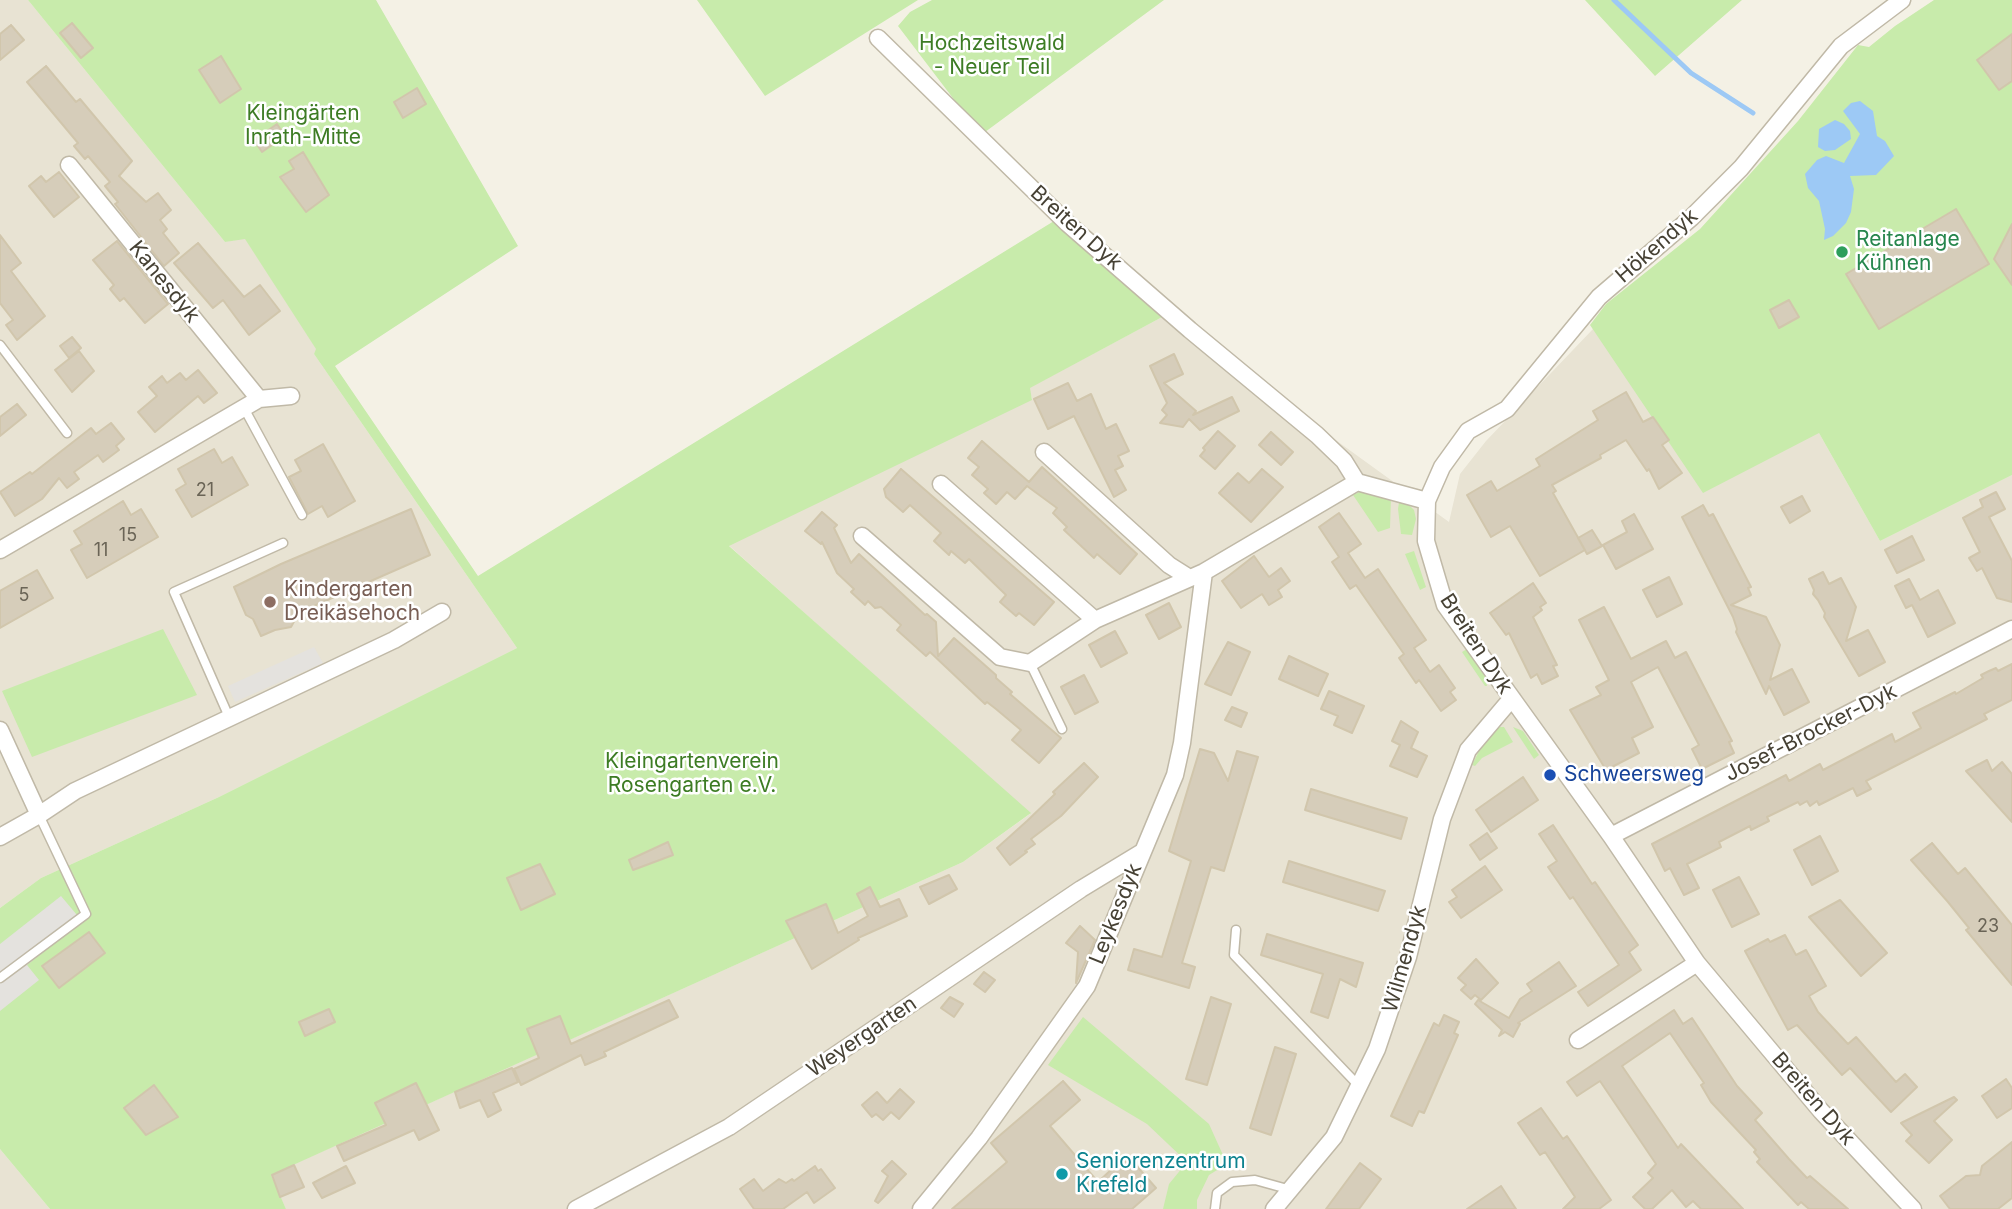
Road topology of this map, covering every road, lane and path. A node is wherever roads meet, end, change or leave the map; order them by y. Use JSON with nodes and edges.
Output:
{"nodes":[{"id":1,"x":1902,"y":0,"type":"edge"},
{"id":2,"x":878,"y":38,"type":"dead end"},
{"id":3,"x":69,"y":165,"type":"dead end"},
{"id":4,"x":0,"y":345,"type":"edge"},
{"id":5,"x":291,"y":396,"type":"dead end"},
{"id":6,"x":259,"y":399,"type":"junction"},
{"id":7,"x":244,"y":408,"type":"junction"},
{"id":8,"x":67,"y":433,"type":"dead end"},
{"id":9,"x":1044,"y":452,"type":"dead end"},
{"id":10,"x":1357,"y":482,"type":"junction"},
{"id":11,"x":941,"y":484,"type":"dead end"},
{"id":12,"x":1427,"y":501,"type":"junction"},
{"id":13,"x":302,"y":515,"type":"dead end"},
{"id":14,"x":862,"y":536,"type":"dead end"},
{"id":15,"x":283,"y":543,"type":"dead end"},
{"id":16,"x":0,"y":550,"type":"edge"},
{"id":17,"x":1196,"y":575,"type":"junction"},
{"id":18,"x":442,"y":612,"type":"dead end"},
{"id":19,"x":1095,"y":620,"type":"junction"},
{"id":20,"x":2012,"y":629,"type":"edge"},
{"id":21,"x":1030,"y":663,"type":"junction"},
{"id":22,"x":1512,"y":698,"type":"junction"},
{"id":23,"x":229,"y":717,"type":"junction"},
{"id":24,"x":1062,"y":729,"type":"dead end"},
{"id":25,"x":0,"y":730,"type":"edge"},
{"id":26,"x":39,"y":815,"type":"junction"},
{"id":27,"x":1611,"y":836,"type":"junction"},
{"id":28,"x":0,"y":837,"type":"edge"},
{"id":29,"x":1142,"y":852,"type":"junction"},
{"id":30,"x":1236,"y":930,"type":"dead end"},
{"id":31,"x":1698,"y":962,"type":"junction"},
{"id":32,"x":0,"y":978,"type":"edge"},
{"id":33,"x":1578,"y":1040,"type":"dead end"},
{"id":34,"x":1359,"y":1086,"type":"junction"},
{"id":35,"x":1291,"y":1190,"type":"junction"},
{"id":36,"x":576,"y":1209,"type":"edge"},
{"id":37,"x":921,"y":1209,"type":"edge"},
{"id":38,"x":1215,"y":1209,"type":"edge"},
{"id":39,"x":1274,"y":1209,"type":"edge"},
{"id":40,"x":1913,"y":1209,"type":"edge"}],
"edges":[{"from":1,"to":12,"type":"street","name":"Hökendyk"},
{"from":2,"to":10,"type":"street","name":"Breiten Dyk"},
{"from":3,"to":6,"type":"street","name":"Kanesdyk"},
{"from":4,"to":8,"type":"lane"},
{"from":5,"to":6,"type":"street"},
{"from":6,"to":7,"type":"street"},
{"from":7,"to":13,"type":"lane"},
{"from":7,"to":16,"type":"street"},
{"from":9,"to":17,"type":"street"},
{"from":10,"to":12,"type":"street"},
{"from":10,"to":17,"type":"street"},
{"from":11,"to":19,"type":"street"},
{"from":12,"to":22,"type":"street","name":"Breiten Dyk"},
{"from":14,"to":21,"type":"street"},
{"from":15,"to":23,"type":"lane"},
{"from":17,"to":19,"type":"street"},
{"from":17,"to":29,"type":"street","name":"Leykesdyk"},
{"from":18,"to":23,"type":"street"},
{"from":19,"to":21,"type":"street"},
{"from":20,"to":27,"type":"street","name":"Josef-Brocker-Dyk"},
{"from":21,"to":24,"type":"lane"},
{"from":22,"to":27,"type":"street","name":"Breiten Dyk"},
{"from":22,"to":34,"type":"street","name":"Wilmendyk"},
{"from":23,"to":26,"type":"street"},
{"from":25,"to":26,"type":"street"},
{"from":26,"to":28,"type":"street"},
{"from":26,"to":32,"type":"lane"},
{"from":27,"to":31,"type":"street","name":"Breiten Dyk"},
{"from":29,"to":36,"type":"street","name":"Weyergarten"},
{"from":29,"to":37,"type":"street","name":"Leykesdyk"},
{"from":30,"to":34,"type":"lane"},
{"from":31,"to":33,"type":"street"},
{"from":31,"to":40,"type":"street","name":"Breiten Dyk"},
{"from":34,"to":35,"type":"street","name":"Wilmendyk"},
{"from":35,"to":38,"type":"lane"},
{"from":35,"to":39,"type":"street","name":"Wilmendyk"}]}
